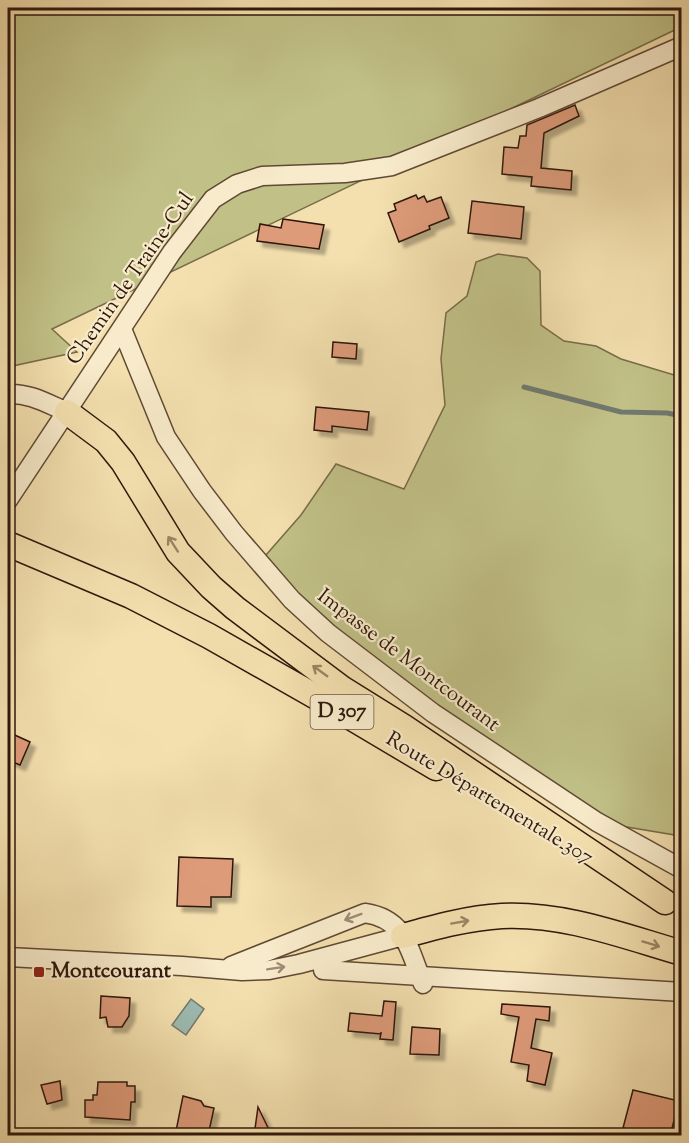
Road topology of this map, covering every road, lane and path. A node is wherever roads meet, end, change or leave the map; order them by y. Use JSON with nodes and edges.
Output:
{"nodes":[{"id":1,"x":681,"y":46,"type":"edge"},
{"id":2,"x":122,"y":329,"type":"junction"},
{"id":3,"x":8,"y":394,"type":"edge"},
{"id":4,"x":67,"y":412,"type":"junction"},
{"id":5,"x":9,"y":497,"type":"edge"},
{"id":6,"x":8,"y":544,"type":"edge"},
{"id":7,"x":681,"y":869,"type":"edge"},
{"id":8,"x":673,"y":906,"type":"edge"},
{"id":9,"x":403,"y":936,"type":"junction"},
{"id":10,"x":681,"y":953,"type":"edge"},
{"id":11,"x":8,"y":957,"type":"edge"},
{"id":12,"x":218,"y":969,"type":"junction"},
{"id":13,"x":323,"y":970,"type":"dead end"},
{"id":14,"x":422,"y":979,"type":"junction"},
{"id":15,"x":681,"y":992,"type":"edge"}],
"edges":[{"from":1,"to":2,"type":"street","name":"Chemin de Traine-Cul"},
{"from":2,"to":4,"type":"street","name":"Chemin de Traine-Cul"},
{"from":2,"to":7,"type":"street","name":"Impasse de Montcourant"},
{"from":3,"to":4,"type":"street"},
{"from":4,"to":5,"type":"street","name":"Chemin de Traine-Cul"},
{"from":8,"to":4,"type":"main road","one_way":true},
{"from":6,"to":8,"type":"main road","name":"Route Départementale 307","number":"D 307"},
{"from":9,"to":10,"type":"main road","one_way":true},
{"from":12,"to":9,"type":"street","one_way":true},
{"from":9,"to":12,"type":"street","one_way":true},
{"from":9,"to":14,"type":"street"},
{"from":11,"to":12,"type":"street"},
{"from":13,"to":14,"type":"street"},
{"from":14,"to":15,"type":"street"}]}
